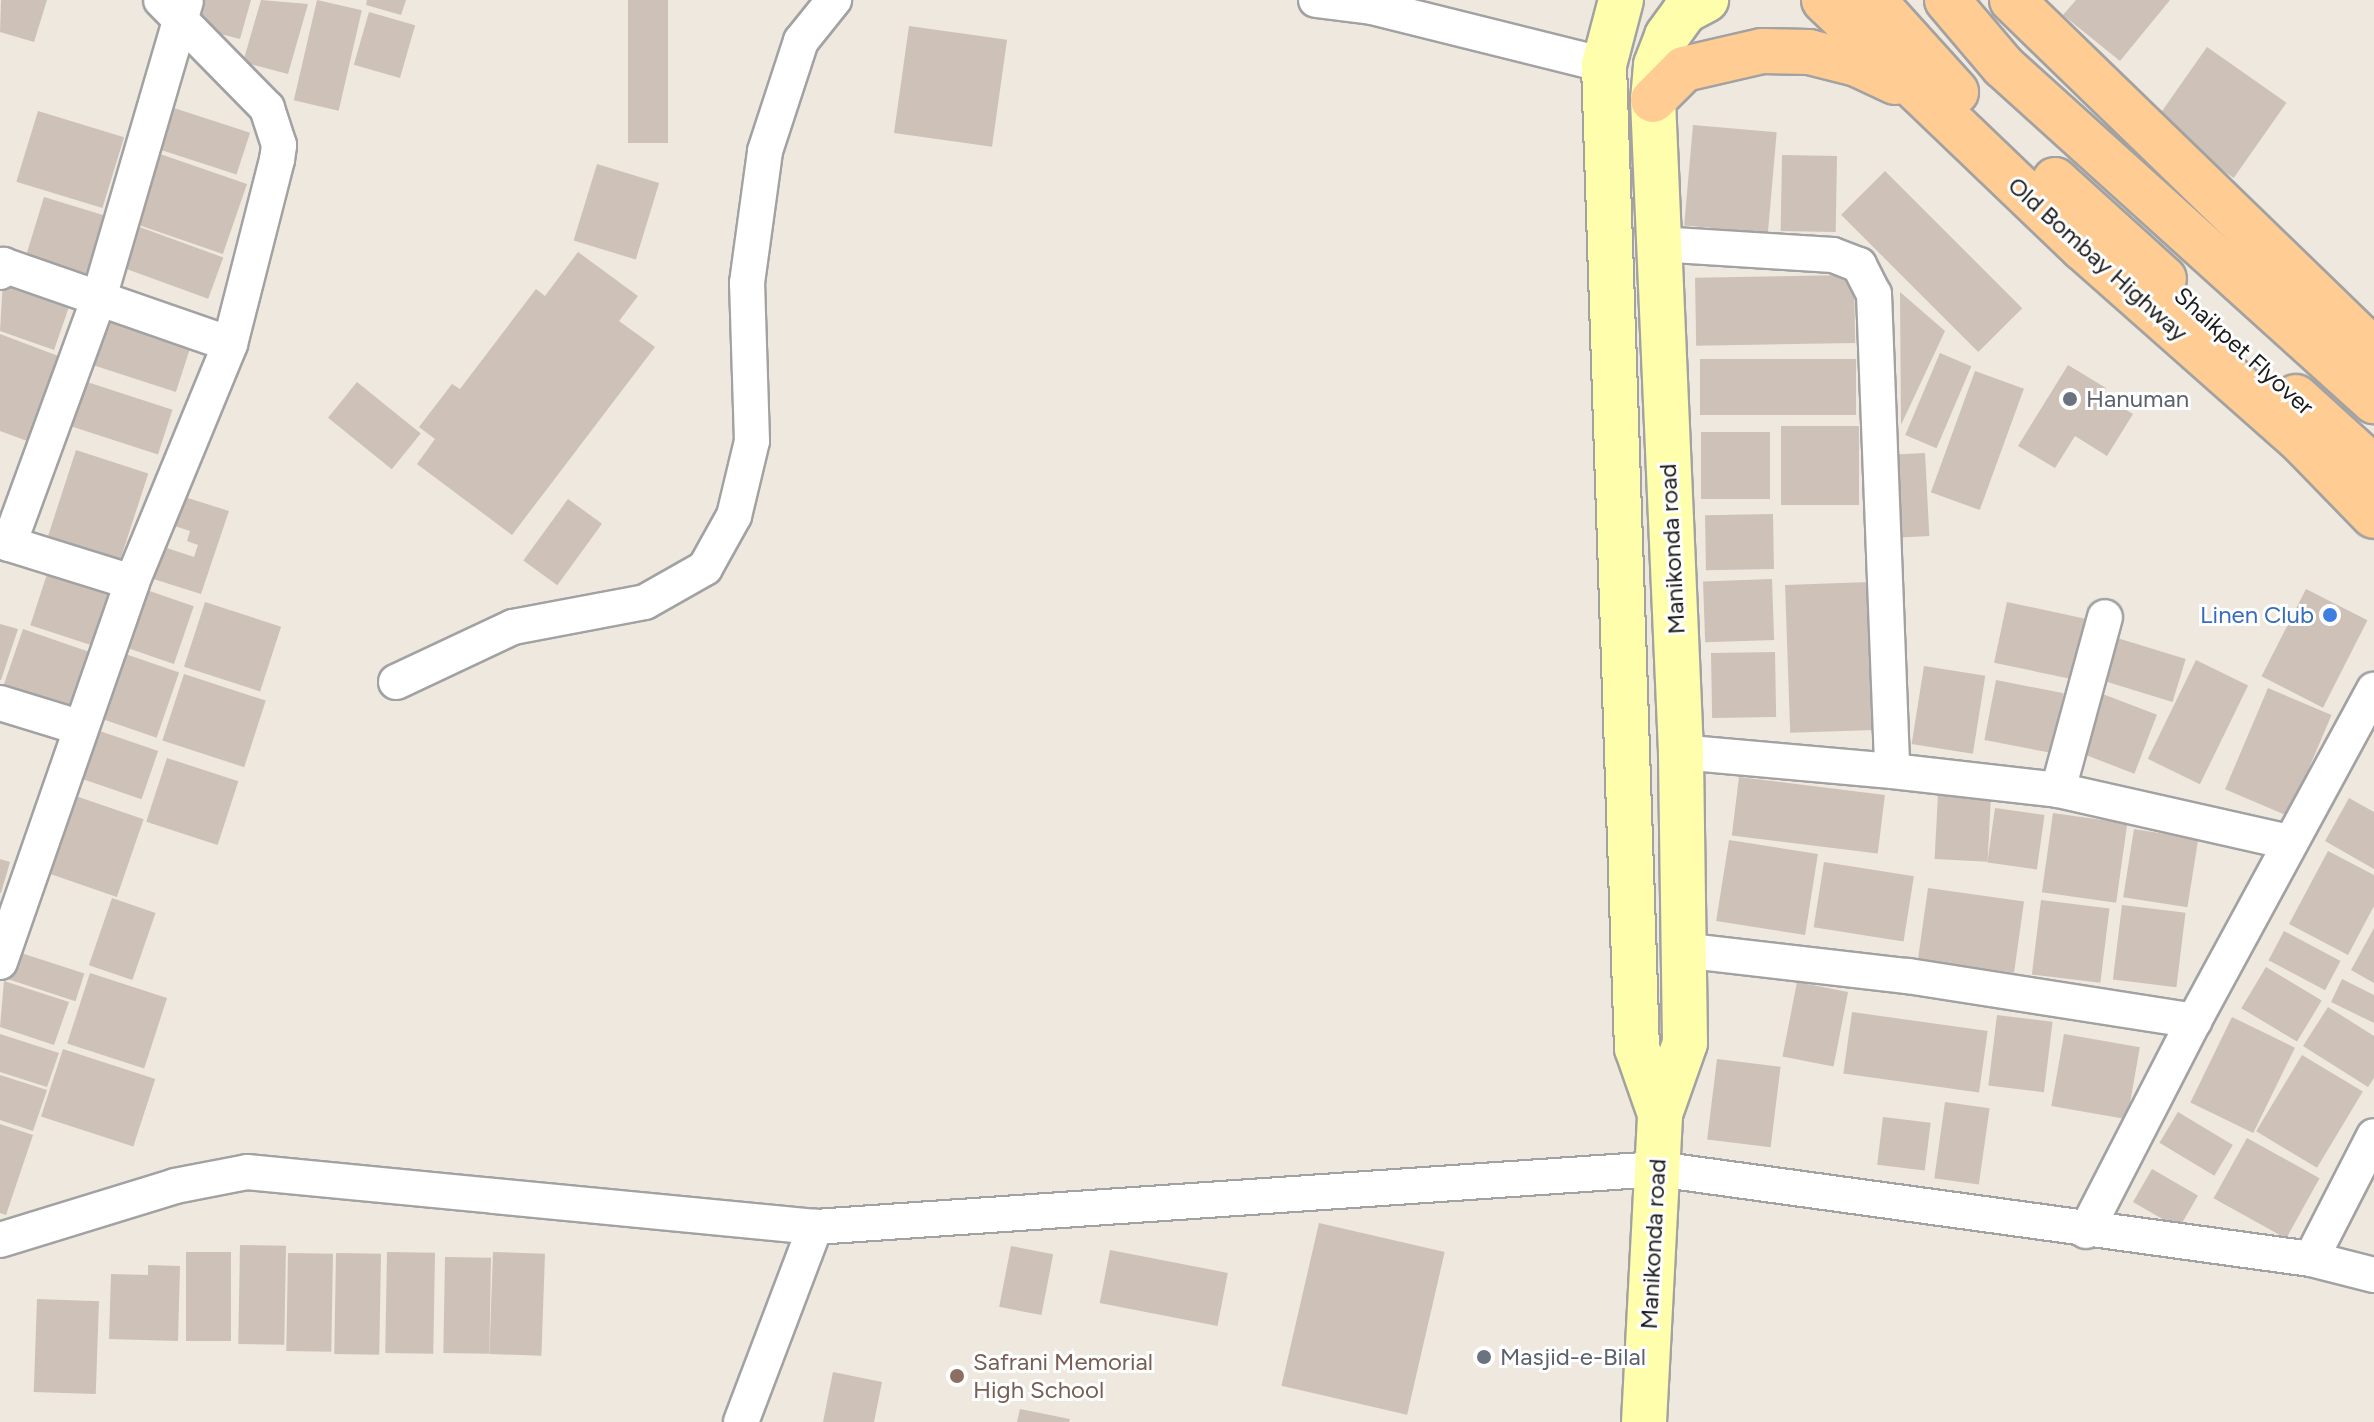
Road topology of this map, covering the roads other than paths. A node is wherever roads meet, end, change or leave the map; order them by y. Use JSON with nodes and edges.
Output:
{"nodes":[{"id":1,"x":834,"y":0,"type":"edge"},
{"id":2,"x":1316,"y":0,"type":"edge"},
{"id":3,"x":1621,"y":0,"type":"edge"},
{"id":4,"x":1873,"y":0,"type":"edge"},
{"id":5,"x":1947,"y":0,"type":"edge"},
{"id":6,"x":2012,"y":0,"type":"edge"},
{"id":7,"x":1822,"y":1,"type":"edge"},
{"id":8,"x":1691,"y":4,"type":"edge"},
{"id":9,"x":176,"y":6,"type":"edge"},
{"id":10,"x":1604,"y":65,"type":"junction"},
{"id":11,"x":1916,"y":91,"type":"junction"},
{"id":12,"x":1653,"y":100,"type":"junction"},
{"id":13,"x":1658,"y":244,"type":"junction"},
{"id":14,"x":0,"y":272,"type":"edge"},
{"id":15,"x":99,"y":298,"type":"junction"},
{"id":16,"x":2369,"y":336,"type":"edge"},
{"id":17,"x":230,"y":344,"type":"junction"},
{"id":18,"x":2374,"y":401,"type":"edge"},
{"id":19,"x":2374,"y":468,"type":"edge"},
{"id":20,"x":2374,"y":516,"type":"edge"},
{"id":21,"x":4,"y":543,"type":"edge"},
{"id":22,"x":132,"y":582,"type":"junction"},
{"id":23,"x":2105,"y":617,"type":"dead end"},
{"id":24,"x":396,"y":682,"type":"dead end"},
{"id":25,"x":2374,"y":690,"type":"edge"},
{"id":26,"x":0,"y":703,"type":"edge"},
{"id":27,"x":78,"y":727,"type":"junction"},
{"id":28,"x":1681,"y":752,"type":"junction"},
{"id":29,"x":1892,"y":771,"type":"junction"},
{"id":30,"x":2058,"y":790,"type":"junction"},
{"id":31,"x":2289,"y":842,"type":"junction"},
{"id":32,"x":1682,"y":950,"type":"junction"},
{"id":33,"x":0,"y":962,"type":"edge"},
{"id":34,"x":2194,"y":1021,"type":"junction"},
{"id":35,"x":1660,"y":1114,"type":"junction"},
{"id":36,"x":2374,"y":1136,"type":"edge"},
{"id":37,"x":1657,"y":1169,"type":"junction"},
{"id":38,"x":815,"y":1227,"type":"junction"},
{"id":39,"x":2086,"y":1231,"type":"junction"},
{"id":40,"x":0,"y":1240,"type":"edge"},
{"id":41,"x":2311,"y":1259,"type":"junction"},
{"id":42,"x":2374,"y":1275,"type":"edge"},
{"id":43,"x":741,"y":1422,"type":"edge"},
{"id":44,"x":1644,"y":1422,"type":"edge"}],
"edges":[{"from":1,"to":24,"type":"street"},
{"from":2,"to":10,"type":"street"},
{"from":3,"to":10,"type":"street","name":"Manikonda road"},
{"from":4,"to":19,"type":"main road","name":"Shaikpet Flyover"},
{"from":5,"to":18,"type":"main road","name":"Shaikpet Flyover"},
{"from":6,"to":16,"type":"main road"},
{"from":7,"to":11,"type":"main road","name":"Old Bombay Highway"},
{"from":8,"to":12,"type":"street","name":"Manikonda road"},
{"from":9,"to":15,"type":"street"},
{"from":9,"to":17,"type":"street"},
{"from":10,"to":35,"type":"street","name":"Manikonda road"},
{"from":11,"to":12,"type":"main road"},
{"from":11,"to":20,"type":"main road","name":"Old Bombay Highway"},
{"from":12,"to":13,"type":"street","name":"Manikonda road"},
{"from":13,"to":28,"type":"street","name":"Manikonda road"},
{"from":13,"to":29,"type":"street"},
{"from":14,"to":15,"type":"street"},
{"from":15,"to":17,"type":"street"},
{"from":15,"to":21,"type":"street"},
{"from":17,"to":22,"type":"street"},
{"from":21,"to":22,"type":"street"},
{"from":22,"to":27,"type":"street"},
{"from":23,"to":30,"type":"street"},
{"from":25,"to":31,"type":"street"},
{"from":26,"to":27,"type":"street"},
{"from":27,"to":33,"type":"street"},
{"from":28,"to":29,"type":"street"},
{"from":28,"to":32,"type":"street","name":"Manikonda road"},
{"from":29,"to":30,"type":"street"},
{"from":30,"to":31,"type":"street"},
{"from":31,"to":34,"type":"street"},
{"from":32,"to":34,"type":"street"},
{"from":32,"to":35,"type":"street","name":"Manikonda road"},
{"from":34,"to":39,"type":"street"},
{"from":35,"to":37,"type":"street","name":"Manikonda road"},
{"from":36,"to":41,"type":"street"},
{"from":37,"to":38,"type":"street"},
{"from":37,"to":39,"type":"street"},
{"from":37,"to":44,"type":"street","name":"Manikonda road"},
{"from":38,"to":40,"type":"street"},
{"from":38,"to":43,"type":"street"},
{"from":39,"to":41,"type":"street"},
{"from":41,"to":42,"type":"street"}]}
